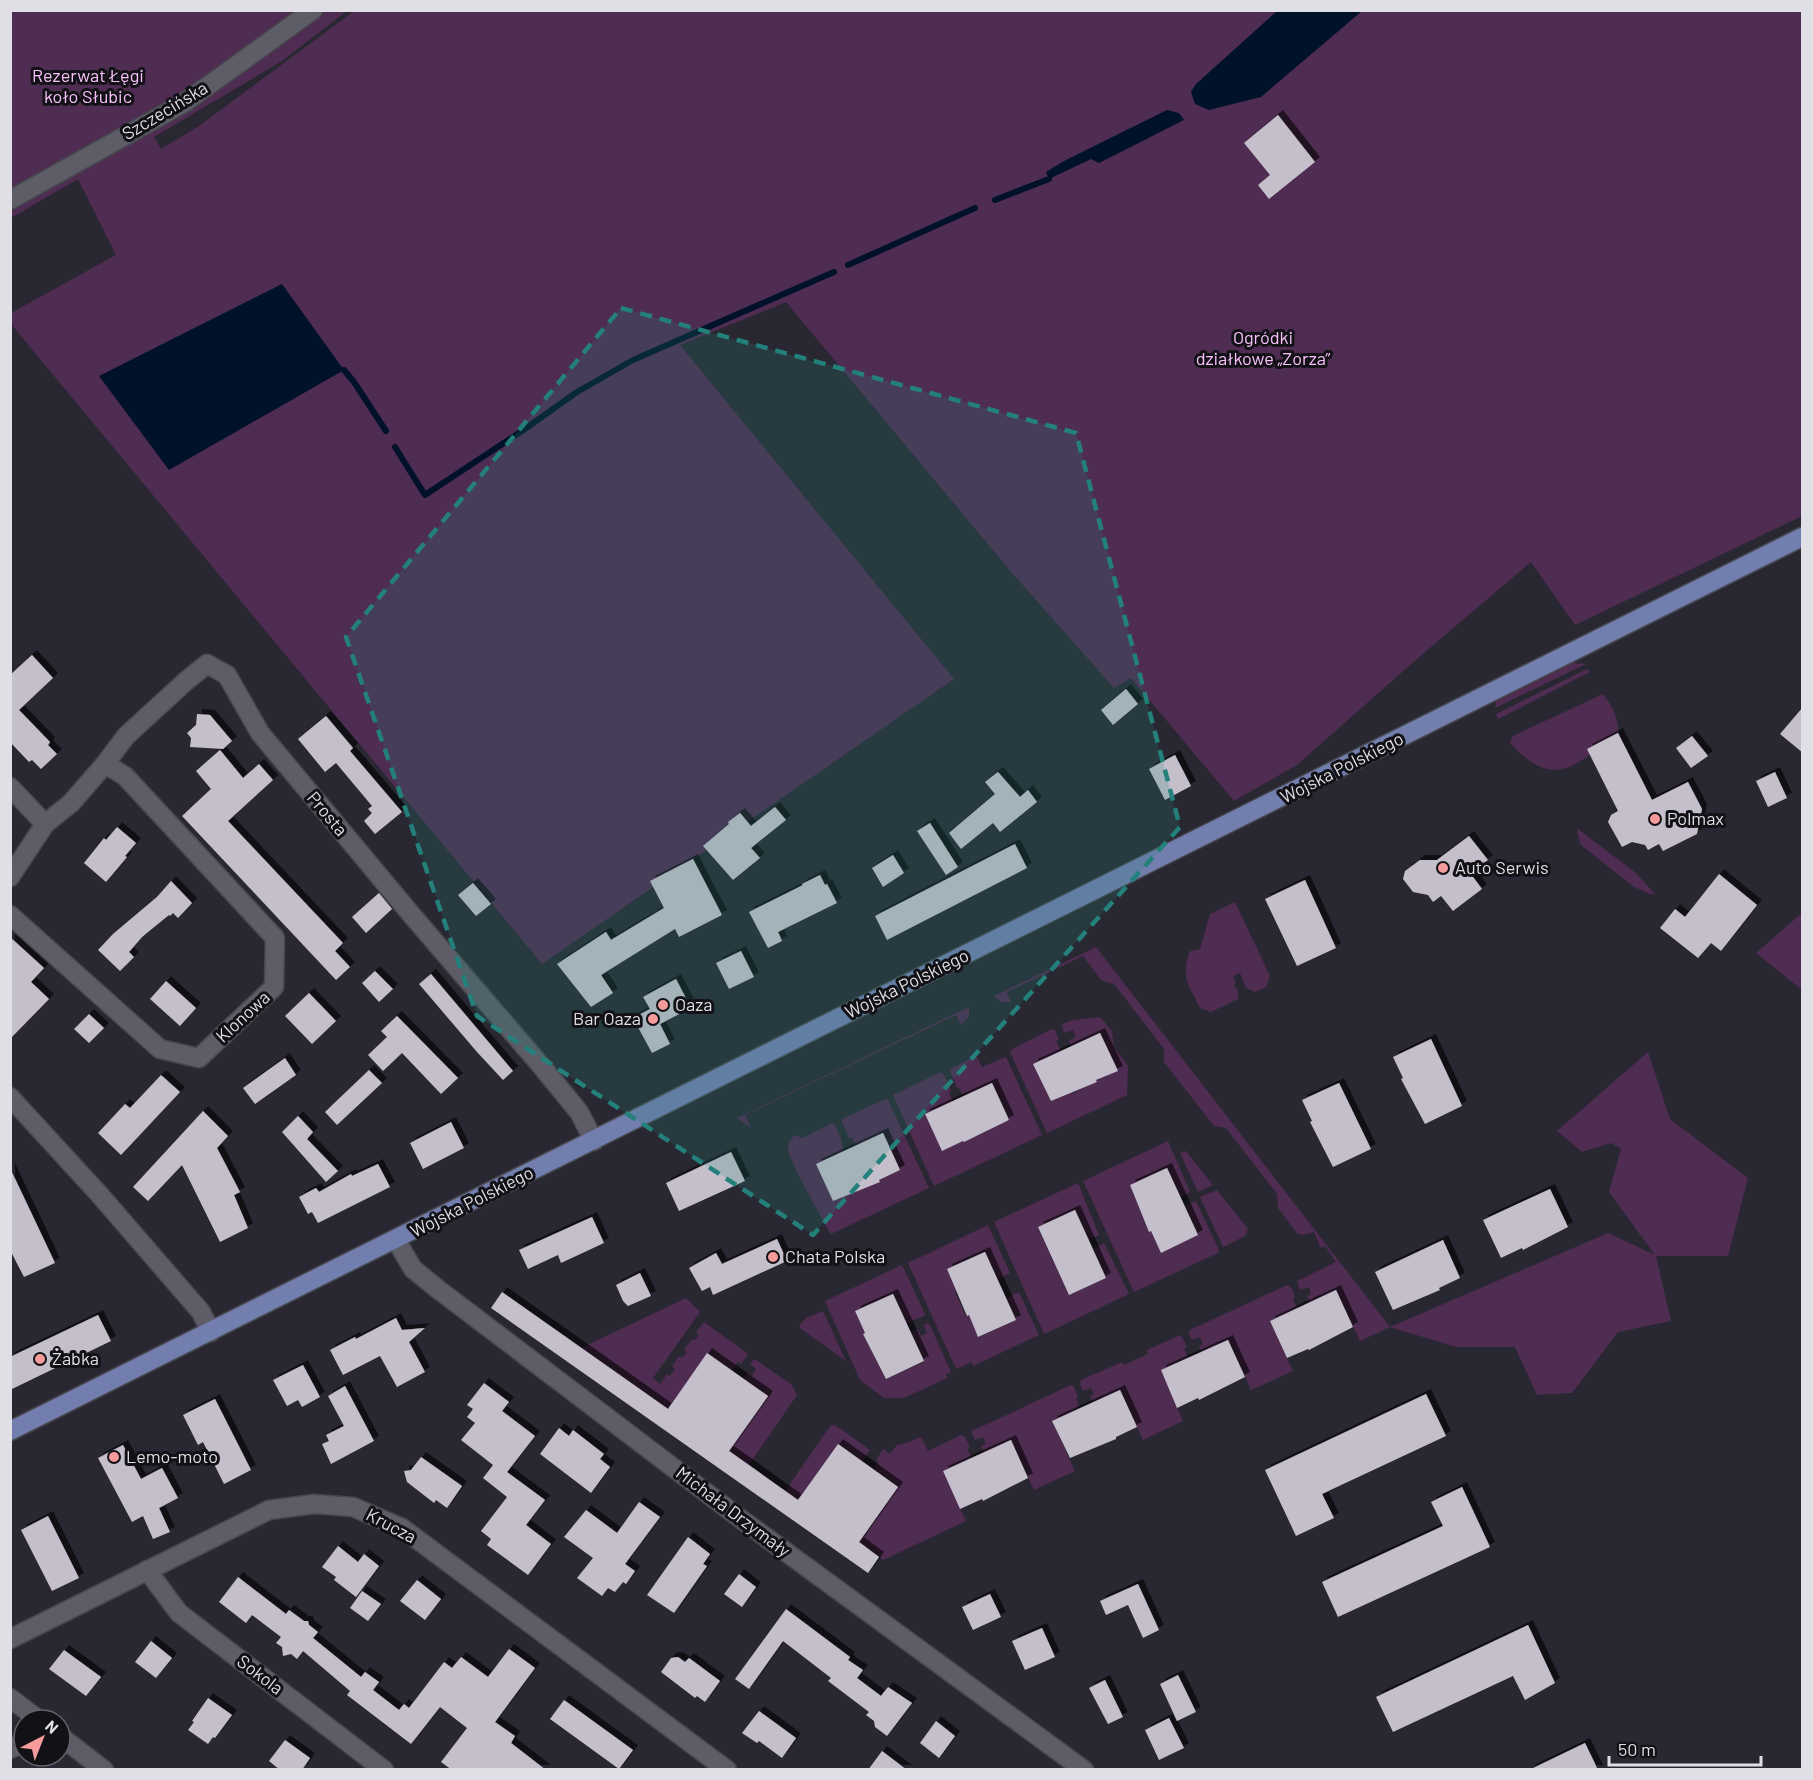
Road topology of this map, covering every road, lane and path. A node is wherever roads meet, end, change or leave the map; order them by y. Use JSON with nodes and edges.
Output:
{"nodes":[{"id":1,"x":313,"y":10,"type":"edge"},
{"id":2,"x":10,"y":200,"type":"edge"},
{"id":3,"x":1803,"y":537,"type":"edge"},
{"id":4,"x":105,"y":764,"type":"junction"},
{"id":5,"x":10,"y":787,"type":"edge"},
{"id":6,"x":45,"y":824,"type":"junction"},
{"id":7,"x":10,"y":877,"type":"edge"},
{"id":8,"x":10,"y":915,"type":"edge"},
{"id":9,"x":10,"y":1096,"type":"edge"},
{"id":10,"x":594,"y":1141,"type":"junction"},
{"id":11,"x":396,"y":1240,"type":"junction"},
{"id":12,"x":211,"y":1332,"type":"junction"},
{"id":13,"x":10,"y":1431,"type":"edge"},
{"id":14,"x":147,"y":1570,"type":"junction"},
{"id":15,"x":10,"y":1639,"type":"edge"},
{"id":16,"x":10,"y":1698,"type":"edge"},
{"id":17,"x":23,"y":1708,"type":"edge"},
{"id":18,"x":72,"y":1745,"type":"edge"},
{"id":19,"x":1073,"y":1766,"type":"edge"},
{"id":20,"x":104,"y":1770,"type":"edge"},
{"id":21,"x":384,"y":1770,"type":"edge"},
{"id":22,"x":727,"y":1770,"type":"edge"}],
"edges":[{"from":1,"to":2,"type":"street","name":"Szczecińska"},
{"from":3,"to":10,"type":"main road","name":"Wojska Polskiego"},
{"from":4,"to":6,"type":"street","name":"Prosta"},
{"from":4,"to":8,"type":"street","name":"Klonowa"},
{"from":4,"to":10,"type":"street","name":"Prosta"},
{"from":5,"to":6,"type":"street"},
{"from":6,"to":7,"type":"street"},
{"from":9,"to":12,"type":"street"},
{"from":10,"to":11,"type":"main road","name":"Wojska Polskiego"},
{"from":11,"to":12,"type":"main road","name":"Wojska Polskiego"},
{"from":11,"to":19,"type":"street","name":"Michała Drzymały"},
{"from":12,"to":13,"type":"main road","name":"Wojska Polskiego"},
{"from":14,"to":15,"type":"street","name":"Krucza"},
{"from":14,"to":21,"type":"street","name":"Sokola"},
{"from":14,"to":22,"type":"street","name":"Krucza"},
{"from":16,"to":17,"type":"street"},
{"from":18,"to":20,"type":"street"}]}
